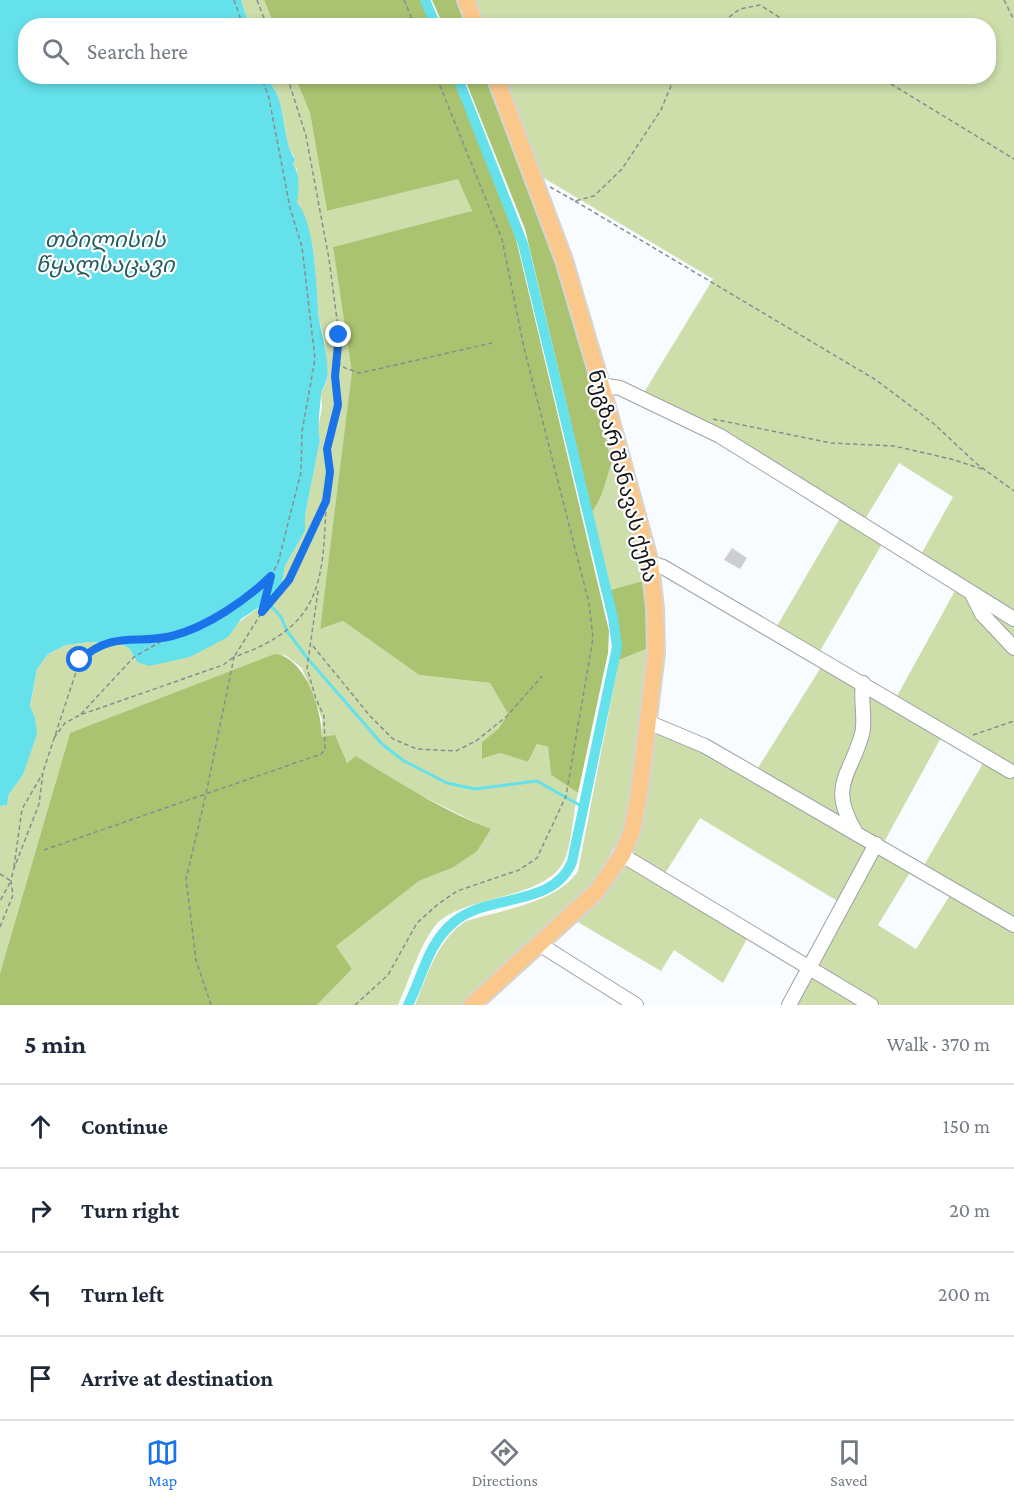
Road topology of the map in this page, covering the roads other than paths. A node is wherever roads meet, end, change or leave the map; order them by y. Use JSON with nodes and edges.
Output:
{"nodes":[{"id":1,"x":466,"y":0,"type":"edge"},
{"id":2,"x":473,"y":18,"type":"edge"},
{"id":3,"x":498,"y":84,"type":"edge"},
{"id":4,"x":601,"y":386,"type":"junction"},
{"id":5,"x":650,"y":563,"type":"junction"},
{"id":6,"x":970,"y":593,"type":"junction"},
{"id":7,"x":1014,"y":619,"type":"edge"},
{"id":8,"x":1014,"y":648,"type":"edge"},
{"id":9,"x":863,"y":683,"type":"junction"},
{"id":10,"x":648,"y":722,"type":"junction"},
{"id":11,"x":1010,"y":771,"type":"dead end"},
{"id":12,"x":856,"y":832,"type":"junction"},
{"id":13,"x":876,"y":844,"type":"junction"},
{"id":14,"x":622,"y":855,"type":"junction"},
{"id":15,"x":1014,"y":925,"type":"edge"},
{"id":16,"x":539,"y":944,"type":"junction"},
{"id":17,"x":809,"y":968,"type":"junction"},
{"id":18,"x":472,"y":1005,"type":"edge"},
{"id":19,"x":636,"y":1005,"type":"edge"},
{"id":20,"x":789,"y":1005,"type":"edge"},
{"id":21,"x":871,"y":1005,"type":"edge"}],
"edges":[{"from":1,"to":2,"type":"main road"},
{"from":3,"to":4,"type":"main road","name":"ნუგზარ შანავას ქუჩა"},
{"from":4,"to":5,"type":"main road","name":"ნუგზარ შანავას ქუჩა"},
{"from":4,"to":6,"type":"street"},
{"from":5,"to":9,"type":"street"},
{"from":5,"to":10,"type":"main road","name":"ნუგზარ შანავას ქუჩა"},
{"from":6,"to":7,"type":"street"},
{"from":6,"to":8,"type":"street"},
{"from":9,"to":11,"type":"street"},
{"from":9,"to":12,"type":"street"},
{"from":10,"to":12,"type":"street"},
{"from":10,"to":14,"type":"main road","name":"ნუგზარ შანავას ქუჩა"},
{"from":12,"to":13,"type":"street"},
{"from":13,"to":15,"type":"street"},
{"from":13,"to":17,"type":"street"},
{"from":14,"to":16,"type":"main road","name":"ნუგზარ შანავას ქუჩა"},
{"from":14,"to":17,"type":"street"},
{"from":16,"to":18,"type":"main road","name":"ნუგზარ შანავას ქუჩა"},
{"from":16,"to":19,"type":"street"},
{"from":17,"to":20,"type":"street"},
{"from":17,"to":21,"type":"street"}]}
